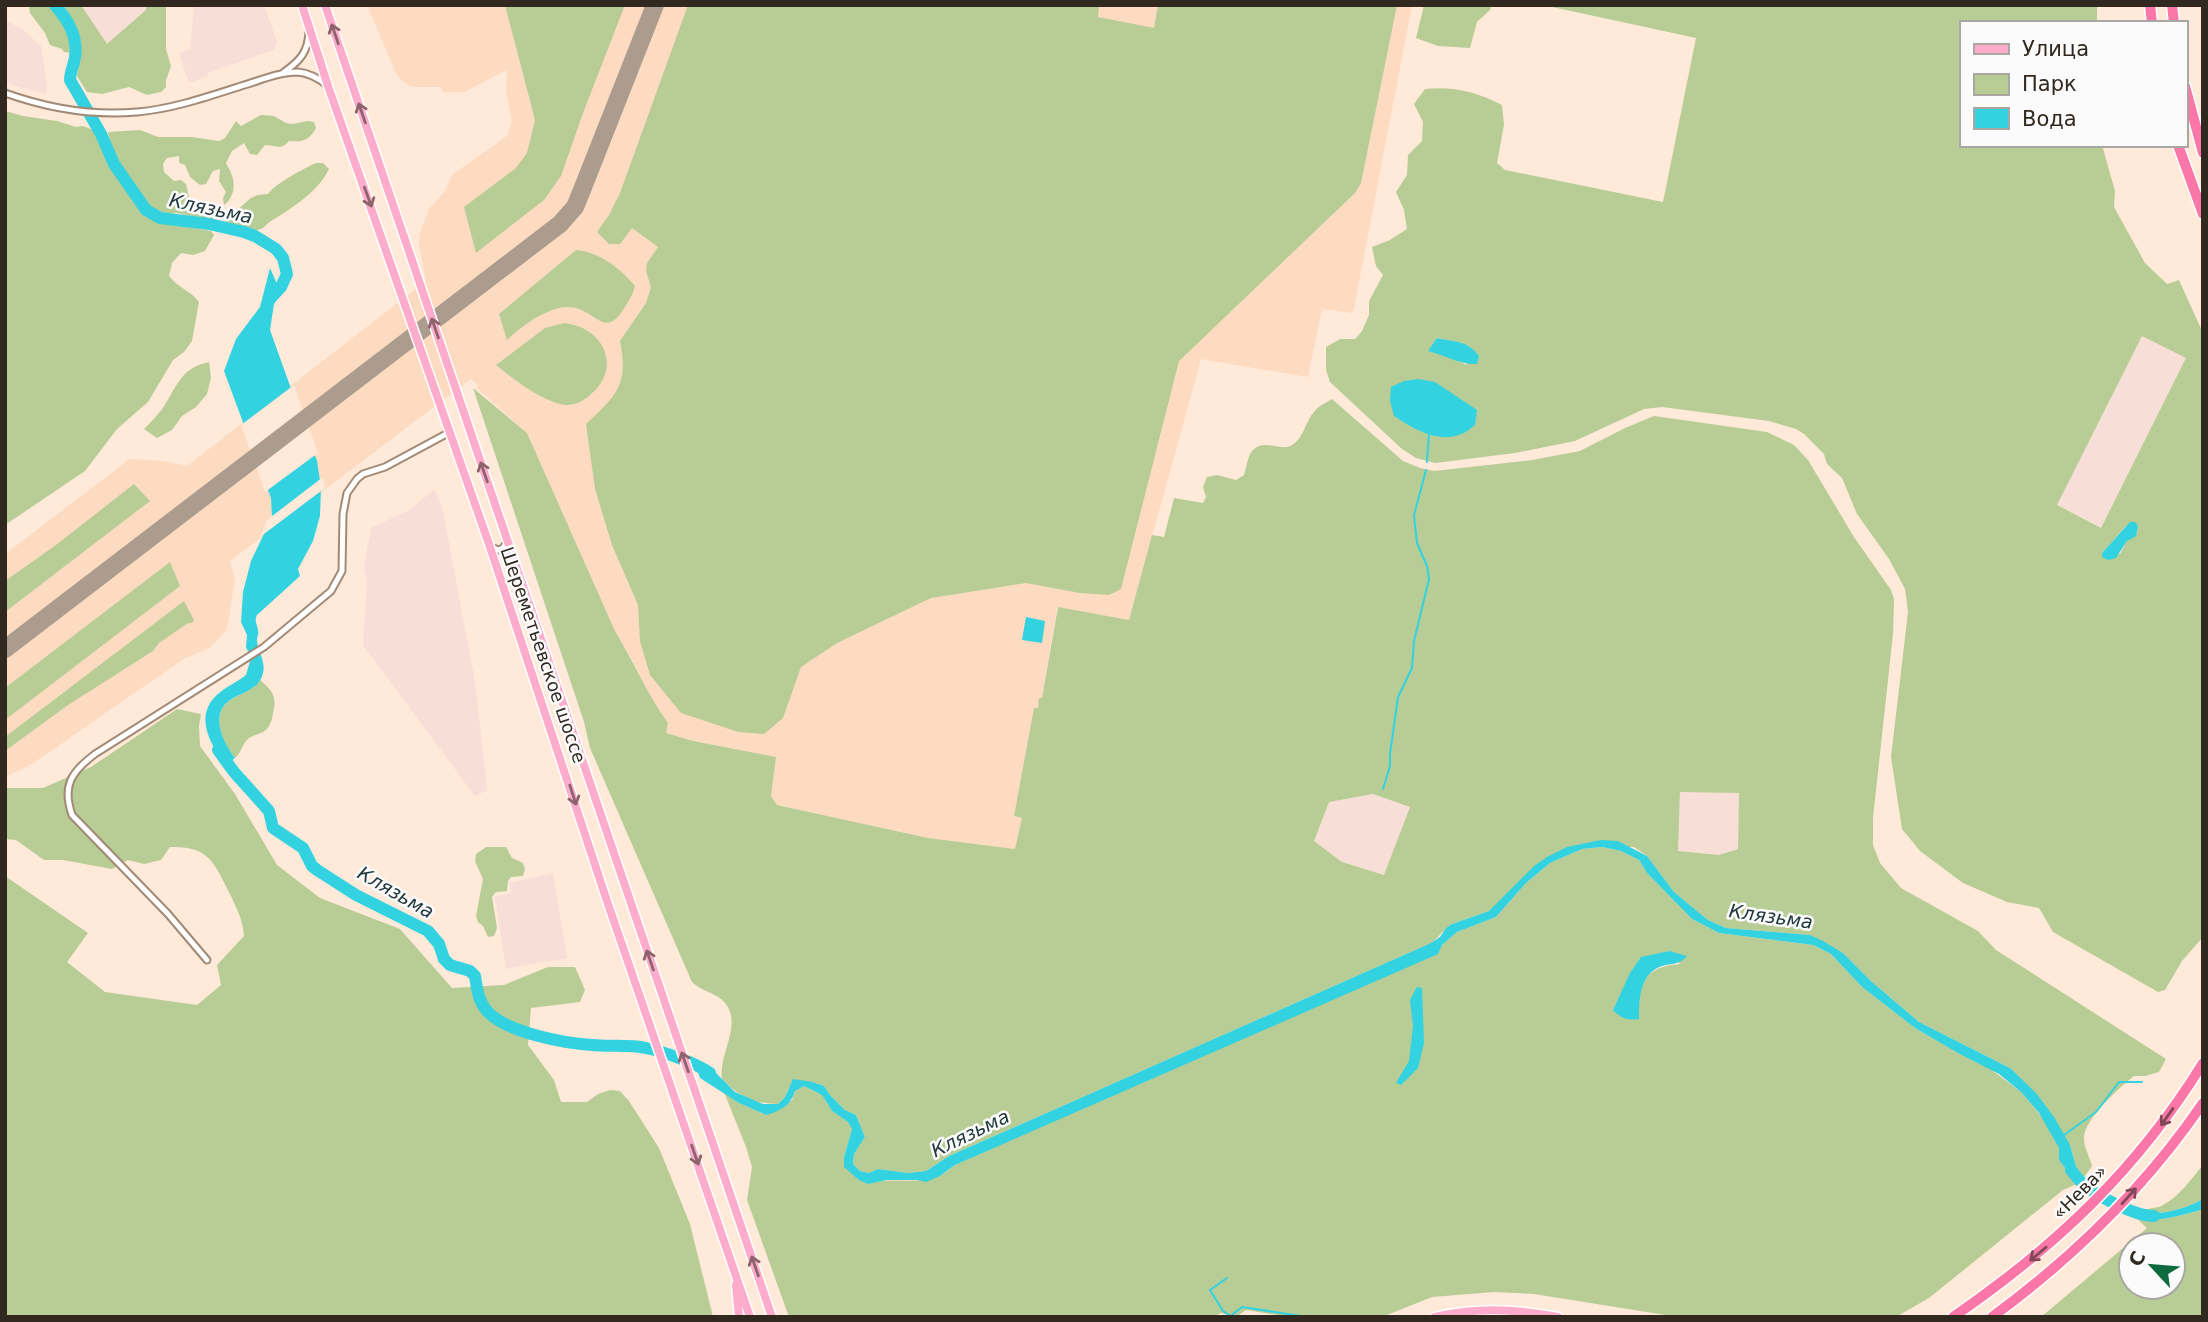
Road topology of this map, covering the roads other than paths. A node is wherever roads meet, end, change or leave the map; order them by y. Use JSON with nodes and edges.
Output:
{"nodes":[{"id":1,"x":302,"y":5,"type":"edge"},
{"id":2,"x":326,"y":5,"type":"edge"},
{"id":3,"x":310,"y":28,"type":"junction"},
{"id":4,"x":282,"y":73,"type":"junction"},
{"id":5,"x":328,"y":86,"type":"junction"},
{"id":6,"x":5,"y":93,"type":"edge"},
{"id":7,"x":2187,"y":93,"type":"edge"},
{"id":8,"x":2179,"y":147,"type":"edge"},
{"id":9,"x":2203,"y":153,"type":"edge"},
{"id":10,"x":2203,"y":214,"type":"edge"},
{"id":11,"x":450,"y":432,"type":"junction"},
{"id":12,"x":506,"y":536,"type":"junction"},
{"id":13,"x":489,"y":544,"type":"junction"},
{"id":14,"x":207,"y":960,"type":"dead end"},
{"id":15,"x":2203,"y":1063,"type":"edge"},
{"id":16,"x":2203,"y":1104,"type":"edge"},
{"id":17,"x":735,"y":1271,"type":"junction"},
{"id":18,"x":739,"y":1317,"type":"edge"},
{"id":19,"x":750,"y":1317,"type":"edge"},
{"id":20,"x":772,"y":1317,"type":"edge"},
{"id":21,"x":1435,"y":1317,"type":"edge"},
{"id":22,"x":1558,"y":1317,"type":"edge"},
{"id":23,"x":1953,"y":1317,"type":"edge"},
{"id":24,"x":1992,"y":1317,"type":"edge"}],
"edges":[{"from":1,"to":3,"type":"main road","name":"Шереметьевское шоссе"},
{"from":12,"to":2,"type":"main road","name":"Шереметьевское шоссе","one_way":true},
{"from":3,"to":4,"type":"street"},
{"from":3,"to":5,"type":"main road","name":"Шереметьевское шоссе"},
{"from":4,"to":5,"type":"street"},
{"from":4,"to":6,"type":"street"},
{"from":5,"to":11,"type":"main road","name":"Шереметьевское шоссе","one_way":true},
{"from":7,"to":9,"type":"highway"},
{"from":8,"to":10,"type":"highway"},
{"from":11,"to":13,"type":"main road","name":"Шереметьевское шоссе"},
{"from":11,"to":14,"type":"street"},
{"from":12,"to":13,"type":"street"},
{"from":20,"to":12,"type":"main road","name":"Шереметьевское шоссе","one_way":true},
{"from":13,"to":17,"type":"main road","name":"Шереметьевское шоссе","one_way":true},
{"from":15,"to":23,"type":"highway","name":"«Нева»","one_way":true},
{"from":24,"to":16,"type":"highway","one_way":true},
{"from":17,"to":18,"type":"main road"},
{"from":17,"to":19,"type":"main road","name":"Шереметьевское шоссе"},
{"from":21,"to":22,"type":"main road"}]}
